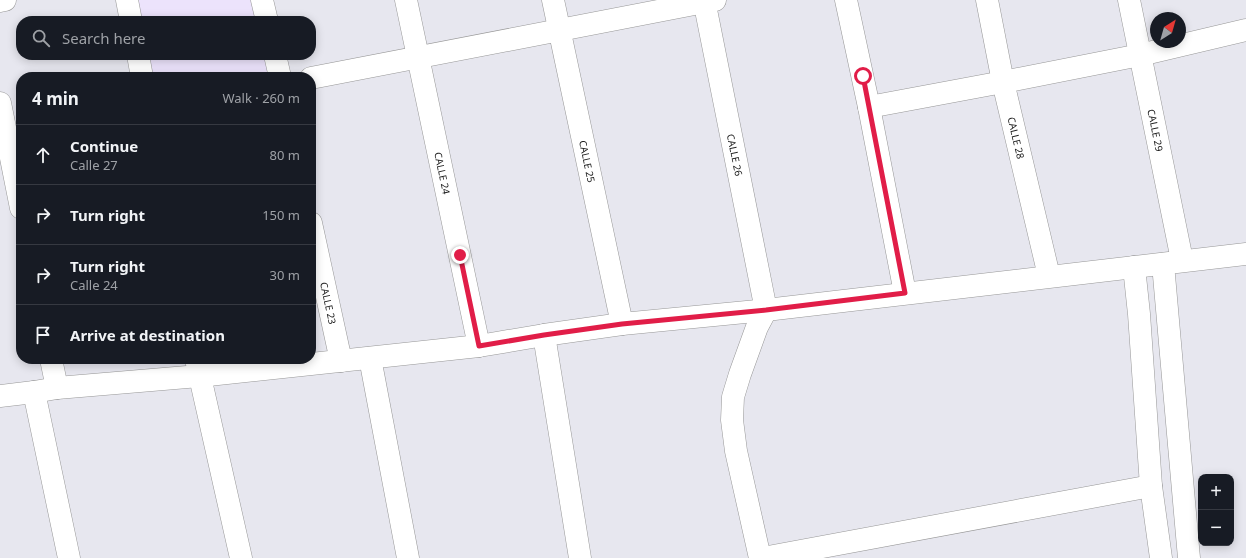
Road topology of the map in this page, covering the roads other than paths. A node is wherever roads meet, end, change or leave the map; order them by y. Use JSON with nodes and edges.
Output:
{"nodes":[{"id":1,"x":6,"y":0,"type":"edge"},
{"id":2,"x":127,"y":0,"type":"edge"},
{"id":3,"x":262,"y":0,"type":"edge"},
{"id":4,"x":406,"y":0,"type":"edge"},
{"id":5,"x":553,"y":0,"type":"edge"},
{"id":6,"x":846,"y":0,"type":"edge"},
{"id":7,"x":987,"y":0,"type":"edge"},
{"id":8,"x":1129,"y":0,"type":"edge"},
{"id":9,"x":0,"y":1,"type":"edge"},
{"id":10,"x":708,"y":1,"type":"edge"},
{"id":11,"x":130,"y":16,"type":"edge"},
{"id":12,"x":266,"y":16,"type":"edge"},
{"id":13,"x":1246,"y":30,"type":"edge"},
{"id":14,"x":559,"y":31,"type":"junction"},
{"id":15,"x":1140,"y":55,"type":"junction"},
{"id":16,"x":418,"y":59,"type":"junction"},
{"id":17,"x":139,"y":60,"type":"edge"},
{"id":18,"x":276,"y":60,"type":"edge"},
{"id":19,"x":141,"y":72,"type":"edge"},
{"id":20,"x":279,"y":72,"type":"edge"},
{"id":21,"x":316,"y":77,"type":"edge"},
{"id":22,"x":1003,"y":82,"type":"junction"},
{"id":23,"x":0,"y":103,"type":"edge"},
{"id":24,"x":869,"y":107,"type":"junction"},
{"id":25,"x":16,"y":183,"type":"edge"},
{"id":26,"x":316,"y":247,"type":"edge"},
{"id":27,"x":1246,"y":254,"type":"edge"},
{"id":28,"x":1172,"y":262,"type":"junction"},
{"id":29,"x":1134,"y":267,"type":"junction"},
{"id":30,"x":1048,"y":276,"type":"junction"},
{"id":31,"x":905,"y":293,"type":"junction"},
{"id":32,"x":766,"y":310,"type":"junction"},
{"id":33,"x":622,"y":324,"type":"junction"},
{"id":34,"x":544,"y":335,"type":"junction"},
{"id":35,"x":479,"y":346,"type":"junction"},
{"id":36,"x":370,"y":358,"type":"junction"},
{"id":37,"x":340,"y":361,"type":"junction"},
{"id":38,"x":316,"y":362,"type":"edge"},
{"id":39,"x":52,"y":364,"type":"edge"},
{"id":40,"x":269,"y":364,"type":"edge"},
{"id":41,"x":198,"y":367,"type":"edge"},
{"id":42,"x":57,"y":388,"type":"junction"},
{"id":43,"x":34,"y":392,"type":"junction"},
{"id":44,"x":0,"y":396,"type":"edge"},
{"id":45,"x":1151,"y":486,"type":"junction"},
{"id":46,"x":69,"y":558,"type":"edge"},
{"id":47,"x":241,"y":558,"type":"edge"},
{"id":48,"x":408,"y":558,"type":"edge"},
{"id":49,"x":580,"y":558,"type":"edge"},
{"id":50,"x":760,"y":558,"type":"edge"},
{"id":51,"x":763,"y":558,"type":"edge"},
{"id":52,"x":1161,"y":558,"type":"edge"},
{"id":53,"x":1189,"y":558,"type":"edge"}],
"edges":[{"from":1,"to":9,"type":"street"},
{"from":2,"to":11,"type":"street"},
{"from":3,"to":12,"type":"street"},
{"from":4,"to":16,"type":"street","name":"CALLE 24"},
{"from":5,"to":14,"type":"street","name":"CALLE 25"},
{"from":6,"to":24,"type":"street"},
{"from":7,"to":22,"type":"street","name":"CALLE 28"},
{"from":8,"to":15,"type":"street","name":"CALLE 29"},
{"from":10,"to":14,"type":"street"},
{"from":10,"to":32,"type":"street","name":"CALLE 26"},
{"from":13,"to":15,"type":"street"},
{"from":14,"to":16,"type":"street"},
{"from":14,"to":33,"type":"street","name":"CALLE 25"},
{"from":15,"to":22,"type":"street"},
{"from":15,"to":28,"type":"street","name":"CALLE 29"},
{"from":16,"to":21,"type":"street"},
{"from":16,"to":35,"type":"street","name":"CALLE 24"},
{"from":17,"to":19,"type":"street"},
{"from":18,"to":20,"type":"street"},
{"from":22,"to":24,"type":"street"},
{"from":22,"to":30,"type":"street","name":"CALLE 28"},
{"from":23,"to":25,"type":"street"},
{"from":24,"to":31,"type":"street"},
{"from":26,"to":37,"type":"street","name":"CALLE 23"},
{"from":27,"to":28,"type":"street"},
{"from":28,"to":29,"type":"street"},
{"from":28,"to":53,"type":"street","name":"CALLE 29"},
{"from":29,"to":30,"type":"street"},
{"from":29,"to":45,"type":"street"},
{"from":30,"to":31,"type":"street"},
{"from":31,"to":32,"type":"street"},
{"from":32,"to":33,"type":"street"},
{"from":32,"to":50,"type":"street"},
{"from":33,"to":34,"type":"street"},
{"from":34,"to":35,"type":"street"},
{"from":34,"to":49,"type":"street"},
{"from":35,"to":36,"type":"street"},
{"from":36,"to":37,"type":"street"},
{"from":36,"to":48,"type":"street"},
{"from":37,"to":38,"type":"street"},
{"from":39,"to":42,"type":"street"},
{"from":40,"to":41,"type":"street"},
{"from":41,"to":42,"type":"street"},
{"from":41,"to":47,"type":"street"},
{"from":42,"to":43,"type":"street"},
{"from":43,"to":44,"type":"street"},
{"from":43,"to":46,"type":"street"},
{"from":45,"to":51,"type":"street"},
{"from":45,"to":52,"type":"street"}]}
